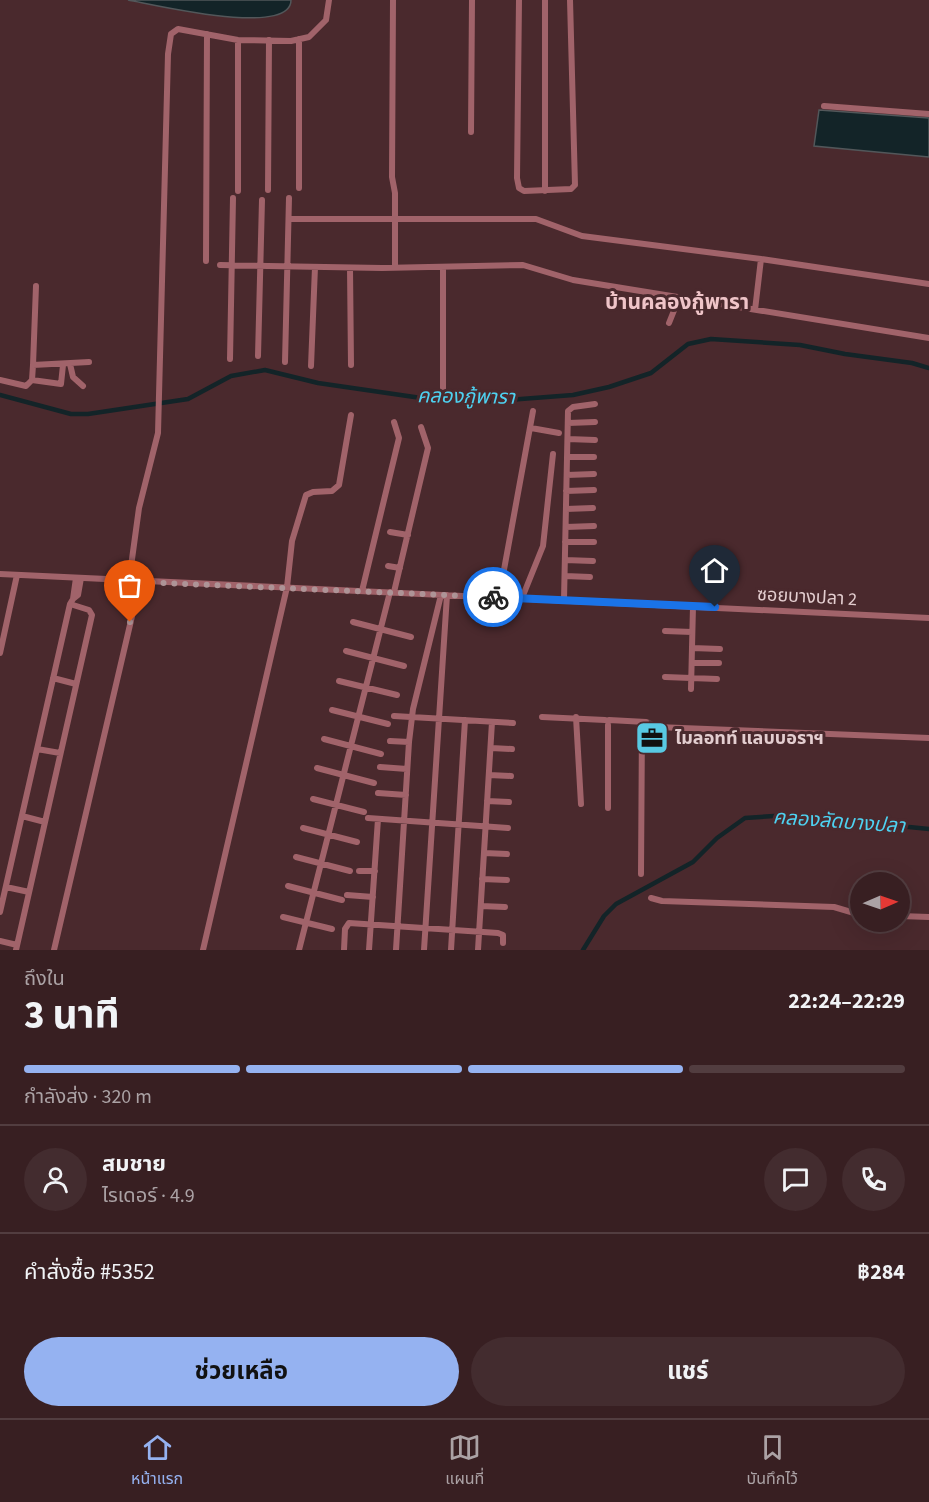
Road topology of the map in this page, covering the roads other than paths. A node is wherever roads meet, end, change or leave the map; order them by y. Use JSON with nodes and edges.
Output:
{"nodes":[{"id":1,"x":329,"y":0,"type":"edge"},
{"id":2,"x":393,"y":0,"type":"edge"},
{"id":3,"x":472,"y":0,"type":"edge"},
{"id":4,"x":519,"y":0,"type":"edge"},
{"id":5,"x":545,"y":0,"type":"edge"},
{"id":6,"x":570,"y":0,"type":"edge"},
{"id":7,"x":207,"y":34,"type":"junction"},
{"id":8,"x":298,"y":39,"type":"junction"},
{"id":9,"x":238,"y":40,"type":"junction"},
{"id":10,"x":269,"y":40,"type":"junction"},
{"id":11,"x":824,"y":106,"type":"dead end"},
{"id":12,"x":929,"y":114,"type":"edge"},
{"id":13,"x":471,"y":132,"type":"dead end"},
{"id":14,"x":299,"y":188,"type":"dead end"},
{"id":15,"x":268,"y":190,"type":"dead end"},
{"id":16,"x":238,"y":191,"type":"dead end"},
{"id":17,"x":544,"y":191,"type":"junction"},
{"id":18,"x":234,"y":198,"type":"dead end"},
{"id":19,"x":289,"y":198,"type":"dead end"},
{"id":20,"x":262,"y":200,"type":"dead end"},
{"id":21,"x":289,"y":219,"type":"junction"},
{"id":22,"x":395,"y":219,"type":"junction"},
{"id":23,"x":761,"y":259,"type":"junction"},
{"id":24,"x":206,"y":261,"type":"dead end"},
{"id":25,"x":220,"y":265,"type":"dead end"},
{"id":26,"x":232,"y":266,"type":"junction"},
{"id":27,"x":260,"y":267,"type":"junction"},
{"id":28,"x":287,"y":267,"type":"junction"},
{"id":29,"x":315,"y":267,"type":"junction"},
{"id":30,"x":395,"y":267,"type":"junction"},
{"id":31,"x":443,"y":267,"type":"junction"},
{"id":32,"x":350,"y":268,"type":"junction"},
{"id":33,"x":929,"y":284,"type":"edge"},
{"id":34,"x":36,"y":286,"type":"dead end"},
{"id":35,"x":679,"y":298,"type":"junction"},
{"id":36,"x":755,"y":310,"type":"junction"},
{"id":37,"x":669,"y":323,"type":"dead end"},
{"id":38,"x":929,"y":338,"type":"edge"},
{"id":39,"x":258,"y":357,"type":"dead end"},
{"id":40,"x":231,"y":359,"type":"dead end"},
{"id":41,"x":89,"y":362,"type":"dead end"},
{"id":42,"x":285,"y":362,"type":"dead end"},
{"id":43,"x":33,"y":365,"type":"junction"},
{"id":44,"x":67,"y":365,"type":"junction"},
{"id":45,"x":351,"y":365,"type":"dead end"},
{"id":46,"x":311,"y":366,"type":"dead end"},
{"id":47,"x":0,"y":380,"type":"edge"},
{"id":48,"x":32,"y":380,"type":"junction"},
{"id":49,"x":83,"y":386,"type":"dead end"},
{"id":50,"x":443,"y":391,"type":"dead end"},
{"id":51,"x":595,"y":404,"type":"dead end"},
{"id":52,"x":534,"y":411,"type":"dead end"},
{"id":53,"x":351,"y":415,"type":"dead end"},
{"id":54,"x":394,"y":422,"type":"dead end"},
{"id":55,"x":595,"y":422,"type":"dead end"},
{"id":56,"x":568,"y":423,"type":"junction"},
{"id":57,"x":420,"y":427,"type":"dead end"},
{"id":58,"x":531,"y":428,"type":"junction"},
{"id":59,"x":560,"y":433,"type":"dead end"},
{"id":60,"x":568,"y":440,"type":"junction"},
{"id":61,"x":595,"y":440,"type":"dead end"},
{"id":62,"x":553,"y":454,"type":"dead end"},
{"id":63,"x":567,"y":457,"type":"junction"},
{"id":64,"x":594,"y":457,"type":"dead end"},
{"id":65,"x":594,"y":474,"type":"dead end"},
{"id":66,"x":567,"y":475,"type":"junction"},
{"id":67,"x":594,"y":490,"type":"dead end"},
{"id":68,"x":567,"y":491,"type":"junction"},
{"id":69,"x":593,"y":508,"type":"dead end"},
{"id":70,"x":566,"y":509,"type":"junction"},
{"id":71,"x":566,"y":526,"type":"junction"},
{"id":72,"x":594,"y":526,"type":"dead end"},
{"id":73,"x":390,"y":532,"type":"dead end"},
{"id":74,"x":408,"y":535,"type":"junction"},
{"id":75,"x":565,"y":542,"type":"junction"},
{"id":76,"x":594,"y":542,"type":"dead end"},
{"id":77,"x":565,"y":560,"type":"junction"},
{"id":78,"x":593,"y":561,"type":"dead end"},
{"id":79,"x":388,"y":566,"type":"dead end"},
{"id":80,"x":400,"y":568,"type":"junction"},
{"id":81,"x":0,"y":574,"type":"edge"},
{"id":82,"x":17,"y":576,"type":"junction"},
{"id":83,"x":565,"y":576,"type":"junction"},
{"id":84,"x":590,"y":577,"type":"dead end"},
{"id":85,"x":79,"y":578,"type":"junction"},
{"id":86,"x":129,"y":581,"type":"junction"},
{"id":87,"x":140,"y":582,"type":"junction"},
{"id":88,"x":287,"y":587,"type":"junction"},
{"id":89,"x":362,"y":591,"type":"junction"},
{"id":90,"x":392,"y":592,"type":"junction"},
{"id":91,"x":444,"y":595,"type":"junction"},
{"id":92,"x":499,"y":597,"type":"junction"},
{"id":93,"x":522,"y":598,"type":"junction"},
{"id":94,"x":564,"y":600,"type":"junction"},
{"id":95,"x":72,"y":602,"type":"junction"},
{"id":96,"x":693,"y":606,"type":"junction"},
{"id":97,"x":438,"y":610,"type":"junction"},
{"id":98,"x":446,"y":610,"type":"junction"},
{"id":99,"x":929,"y":618,"type":"edge"},
{"id":100,"x":353,"y":622,"type":"dead end"},
{"id":101,"x":381,"y":629,"type":"junction"},
{"id":102,"x":665,"y":631,"type":"dead end"},
{"id":103,"x":693,"y":632,"type":"junction"},
{"id":104,"x":411,"y":637,"type":"dead end"},
{"id":105,"x":692,"y":648,"type":"junction"},
{"id":106,"x":720,"y":649,"type":"dead end"},
{"id":107,"x":346,"y":651,"type":"dead end"},
{"id":108,"x":0,"y":653,"type":"edge"},
{"id":109,"x":374,"y":658,"type":"junction"},
{"id":110,"x":692,"y":663,"type":"junction"},
{"id":111,"x":719,"y":663,"type":"dead end"},
{"id":112,"x":404,"y":666,"type":"dead end"},
{"id":113,"x":665,"y":677,"type":"dead end"},
{"id":114,"x":53,"y":678,"type":"junction"},
{"id":115,"x":691,"y":678,"type":"junction"},
{"id":116,"x":717,"y":679,"type":"dead end"},
{"id":117,"x":339,"y":681,"type":"dead end"},
{"id":118,"x":76,"y":684,"type":"junction"},
{"id":119,"x":366,"y":688,"type":"junction"},
{"id":120,"x":691,"y":689,"type":"dead end"},
{"id":121,"x":398,"y":695,"type":"dead end"},
{"id":122,"x":332,"y":710,"type":"dead end"},
{"id":123,"x":394,"y":716,"type":"dead end"},
{"id":124,"x":412,"y":716,"type":"junction"},
{"id":125,"x":359,"y":717,"type":"junction"},
{"id":126,"x":542,"y":717,"type":"dead end"},
{"id":127,"x":576,"y":717,"type":"junction"},
{"id":128,"x":438,"y":719,"type":"junction"},
{"id":129,"x":465,"y":720,"type":"junction"},
{"id":130,"x":492,"y":722,"type":"junction"},
{"id":131,"x":608,"y":722,"type":"junction"},
{"id":132,"x":513,"y":723,"type":"dead end"},
{"id":133,"x":388,"y":724,"type":"dead end"},
{"id":134,"x":657,"y":726,"type":"tunnel mouth"},
{"id":135,"x":929,"y":738,"type":"edge"},
{"id":136,"x":324,"y":739,"type":"dead end"},
{"id":137,"x":390,"y":741,"type":"dead end"},
{"id":138,"x":409,"y":742,"type":"junction"},
{"id":139,"x":351,"y":746,"type":"junction"},
{"id":140,"x":37,"y":748,"type":"junction"},
{"id":141,"x":490,"y":748,"type":"junction"},
{"id":142,"x":512,"y":749,"type":"dead end"},
{"id":143,"x":60,"y":753,"type":"junction"},
{"id":144,"x":381,"y":754,"type":"dead end"},
{"id":145,"x":380,"y":767,"type":"dead end"},
{"id":146,"x":316,"y":768,"type":"dead end"},
{"id":147,"x":407,"y":769,"type":"junction"},
{"id":148,"x":489,"y":774,"type":"junction"},
{"id":149,"x":344,"y":776,"type":"junction"},
{"id":150,"x":511,"y":776,"type":"dead end"},
{"id":151,"x":374,"y":783,"type":"dead end"},
{"id":152,"x":378,"y":793,"type":"dead end"},
{"id":153,"x":406,"y":795,"type":"junction"},
{"id":154,"x":313,"y":799,"type":"dead end"},
{"id":155,"x":487,"y":801,"type":"junction"},
{"id":156,"x":509,"y":802,"type":"dead end"},
{"id":157,"x":581,"y":804,"type":"dead end"},
{"id":158,"x":336,"y":805,"type":"junction"},
{"id":159,"x":608,"y":808,"type":"dead end"},
{"id":160,"x":22,"y":816,"type":"junction"},
{"id":161,"x":378,"y":819,"type":"junction"},
{"id":162,"x":404,"y":821,"type":"junction"},
{"id":163,"x":45,"y":822,"type":"junction"},
{"id":164,"x":432,"y":823,"type":"junction"},
{"id":165,"x":460,"y":825,"type":"junction"},
{"id":166,"x":486,"y":827,"type":"junction"},
{"id":167,"x":303,"y":828,"type":"dead end"},
{"id":168,"x":508,"y":828,"type":"dead end"},
{"id":169,"x":328,"y":834,"type":"junction"},
{"id":170,"x":357,"y":842,"type":"dead end"},
{"id":171,"x":484,"y":853,"type":"junction"},
{"id":172,"x":507,"y":854,"type":"dead end"},
{"id":173,"x":296,"y":857,"type":"dead end"},
{"id":174,"x":321,"y":864,"type":"junction"},
{"id":175,"x":350,"y":871,"type":"dead end"},
{"id":176,"x":359,"y":871,"type":"dead end"},
{"id":177,"x":375,"y":872,"type":"junction"},
{"id":178,"x":641,"y":874,"type":"dead end"},
{"id":179,"x":482,"y":879,"type":"junction"},
{"id":180,"x":507,"y":880,"type":"dead end"},
{"id":181,"x":288,"y":886,"type":"dead end"},
{"id":182,"x":6,"y":887,"type":"junction"},
{"id":183,"x":29,"y":892,"type":"junction"},
{"id":184,"x":314,"y":893,"type":"junction"},
{"id":185,"x":373,"y":897,"type":"junction"},
{"id":186,"x":651,"y":898,"type":"dead end"},
{"id":187,"x":480,"y":906,"type":"junction"},
{"id":188,"x":505,"y":907,"type":"dead end"},
{"id":189,"x":0,"y":912,"type":"edge"},
{"id":190,"x":850,"y":912,"type":"edge"},
{"id":191,"x":910,"y":916,"type":"edge"},
{"id":192,"x":929,"y":916,"type":"edge"},
{"id":193,"x":283,"y":917,"type":"dead end"},
{"id":194,"x":306,"y":923,"type":"junction"},
{"id":195,"x":371,"y":924,"type":"junction"},
{"id":196,"x":397,"y":926,"type":"junction"},
{"id":197,"x":425,"y":928,"type":"junction"},
{"id":198,"x":332,"y":929,"type":"dead end"},
{"id":199,"x":452,"y":930,"type":"junction"},
{"id":200,"x":479,"y":932,"type":"junction"},
{"id":201,"x":0,"y":941,"type":"edge"},
{"id":202,"x":503,"y":944,"type":"dead end"},
{"id":203,"x":17,"y":947,"type":"edge"},
{"id":204,"x":54,"y":950,"type":"edge"},
{"id":205,"x":203,"y":950,"type":"edge"},
{"id":206,"x":299,"y":950,"type":"edge"},
{"id":207,"x":344,"y":950,"type":"edge"},
{"id":208,"x":369,"y":950,"type":"edge"},
{"id":209,"x":396,"y":950,"type":"edge"},
{"id":210,"x":424,"y":950,"type":"edge"},
{"id":211,"x":451,"y":950,"type":"edge"},
{"id":212,"x":478,"y":950,"type":"edge"}],
"edges":[{"from":1,"to":8,"type":"street"},
{"from":2,"to":22,"type":"street"},
{"from":3,"to":13,"type":"street"},
{"from":4,"to":17,"type":"street"},
{"from":5,"to":17,"type":"street"},
{"from":6,"to":17,"type":"street"},
{"from":7,"to":9,"type":"street"},
{"from":7,"to":24,"type":"street"},
{"from":7,"to":86,"type":"street"},
{"from":8,"to":10,"type":"street"},
{"from":8,"to":14,"type":"street"},
{"from":9,"to":10,"type":"street"},
{"from":9,"to":16,"type":"street"},
{"from":10,"to":15,"type":"street"},
{"from":11,"to":12,"type":"street"},
{"from":18,"to":26,"type":"street"},
{"from":19,"to":21,"type":"street"},
{"from":20,"to":27,"type":"street"},
{"from":21,"to":22,"type":"street"},
{"from":21,"to":28,"type":"street"},
{"from":22,"to":23,"type":"street"},
{"from":22,"to":30,"type":"street"},
{"from":23,"to":33,"type":"street"},
{"from":23,"to":36,"type":"street"},
{"from":25,"to":26,"type":"street"},
{"from":26,"to":27,"type":"street"},
{"from":26,"to":40,"type":"street"},
{"from":27,"to":28,"type":"street"},
{"from":27,"to":39,"type":"street"},
{"from":28,"to":29,"type":"street"},
{"from":28,"to":42,"type":"street"},
{"from":29,"to":32,"type":"street"},
{"from":29,"to":46,"type":"street"},
{"from":30,"to":31,"type":"street"},
{"from":30,"to":32,"type":"street"},
{"from":31,"to":35,"type":"street"},
{"from":31,"to":50,"type":"street"},
{"from":32,"to":45,"type":"street"},
{"from":34,"to":43,"type":"street"},
{"from":35,"to":36,"type":"street"},
{"from":35,"to":37,"type":"street"},
{"from":36,"to":38,"type":"street"},
{"from":41,"to":44,"type":"street"},
{"from":43,"to":44,"type":"street"},
{"from":43,"to":48,"type":"street"},
{"from":44,"to":48,"type":"street"},
{"from":44,"to":49,"type":"street"},
{"from":47,"to":48,"type":"street"},
{"from":51,"to":56,"type":"street"},
{"from":52,"to":58,"type":"street"},
{"from":53,"to":88,"type":"street"},
{"from":54,"to":89,"type":"street"},
{"from":55,"to":56,"type":"street"},
{"from":56,"to":60,"type":"street"},
{"from":57,"to":74,"type":"street"},
{"from":58,"to":59,"type":"street"},
{"from":58,"to":92,"type":"street"},
{"from":60,"to":61,"type":"street"},
{"from":60,"to":63,"type":"street"},
{"from":62,"to":93,"type":"street"},
{"from":63,"to":64,"type":"street"},
{"from":63,"to":66,"type":"street"},
{"from":65,"to":66,"type":"street"},
{"from":66,"to":68,"type":"street"},
{"from":67,"to":68,"type":"street"},
{"from":68,"to":70,"type":"street"},
{"from":69,"to":70,"type":"street"},
{"from":70,"to":71,"type":"street"},
{"from":71,"to":72,"type":"street"},
{"from":71,"to":75,"type":"street"},
{"from":73,"to":74,"type":"street"},
{"from":74,"to":80,"type":"street"},
{"from":75,"to":76,"type":"street"},
{"from":75,"to":77,"type":"street"},
{"from":77,"to":78,"type":"street"},
{"from":77,"to":83,"type":"street"},
{"from":79,"to":80,"type":"street"},
{"from":80,"to":90,"type":"street"},
{"from":81,"to":82,"type":"street","name":"ซอยบางปลา 2"},
{"from":82,"to":85,"type":"street","name":"ซอยบางปลา 2"},
{"from":82,"to":108,"type":"street"},
{"from":83,"to":84,"type":"street"},
{"from":83,"to":94,"type":"street"},
{"from":85,"to":86,"type":"street","name":"ซอยบางปลา 2"},
{"from":85,"to":95,"type":"street"},
{"from":86,"to":87,"type":"street","name":"ซอยบางปลา 2"},
{"from":87,"to":88,"type":"street","name":"ซอยบางปลา 2"},
{"from":87,"to":204,"type":"street"},
{"from":88,"to":89,"type":"street","name":"ซอยบางปลา 2"},
{"from":88,"to":205,"type":"street"},
{"from":89,"to":90,"type":"street","name":"ซอยบางปลา 2"},
{"from":90,"to":91,"type":"street","name":"ซอยบางปลา 2"},
{"from":90,"to":101,"type":"street"},
{"from":91,"to":92,"type":"street","name":"ซอยบางปลา 2"},
{"from":91,"to":97,"type":"street"},
{"from":91,"to":98,"type":"street"},
{"from":92,"to":93,"type":"street","name":"ซอยบางปลา 2"},
{"from":93,"to":94,"type":"street","name":"ซอยบางปลา 2"},
{"from":94,"to":96,"type":"street","name":"ซอยบางปลา 2"},
{"from":95,"to":114,"type":"street"},
{"from":95,"to":118,"type":"street"},
{"from":96,"to":99,"type":"street","name":"ซอยบางปลา 2"},
{"from":96,"to":103,"type":"street"},
{"from":97,"to":98,"type":"street"},
{"from":97,"to":124,"type":"street"},
{"from":98,"to":128,"type":"street"},
{"from":100,"to":101,"type":"street"},
{"from":101,"to":104,"type":"street"},
{"from":101,"to":109,"type":"street"},
{"from":102,"to":103,"type":"street"},
{"from":103,"to":105,"type":"street"},
{"from":105,"to":106,"type":"street"},
{"from":105,"to":110,"type":"street"},
{"from":107,"to":109,"type":"street"},
{"from":109,"to":112,"type":"street"},
{"from":109,"to":119,"type":"street"},
{"from":110,"to":111,"type":"street"},
{"from":110,"to":115,"type":"street"},
{"from":113,"to":115,"type":"street"},
{"from":114,"to":118,"type":"street"},
{"from":114,"to":140,"type":"street"},
{"from":115,"to":116,"type":"street"},
{"from":115,"to":120,"type":"street"},
{"from":117,"to":119,"type":"street"},
{"from":118,"to":143,"type":"street"},
{"from":119,"to":121,"type":"street"},
{"from":119,"to":125,"type":"street"},
{"from":122,"to":125,"type":"street"},
{"from":123,"to":124,"type":"street"},
{"from":124,"to":128,"type":"street"},
{"from":124,"to":138,"type":"street"},
{"from":125,"to":133,"type":"street"},
{"from":125,"to":139,"type":"street"},
{"from":126,"to":127,"type":"street"},
{"from":127,"to":131,"type":"street"},
{"from":127,"to":157,"type":"street"},
{"from":128,"to":129,"type":"street"},
{"from":128,"to":164,"type":"street"},
{"from":129,"to":130,"type":"street"},
{"from":129,"to":165,"type":"street"},
{"from":130,"to":132,"type":"street"},
{"from":130,"to":141,"type":"street"},
{"from":131,"to":159,"type":"street"},
{"from":131,"to":178,"type":"street"},
{"from":134,"to":135,"type":"street"},
{"from":136,"to":139,"type":"street"},
{"from":137,"to":138,"type":"street"},
{"from":138,"to":147,"type":"street"},
{"from":139,"to":144,"type":"street"},
{"from":139,"to":149,"type":"street"},
{"from":140,"to":143,"type":"street"},
{"from":140,"to":160,"type":"street"},
{"from":141,"to":142,"type":"street"},
{"from":141,"to":148,"type":"street"},
{"from":143,"to":163,"type":"street"},
{"from":145,"to":147,"type":"street"},
{"from":146,"to":149,"type":"street"},
{"from":147,"to":153,"type":"street"},
{"from":148,"to":150,"type":"street"},
{"from":148,"to":155,"type":"street"},
{"from":149,"to":151,"type":"street"},
{"from":149,"to":158,"type":"street"},
{"from":152,"to":153,"type":"street"},
{"from":153,"to":162,"type":"street"},
{"from":154,"to":158,"type":"street"},
{"from":155,"to":156,"type":"street"},
{"from":155,"to":166,"type":"street"},
{"from":158,"to":161,"type":"street"},
{"from":158,"to":169,"type":"street"},
{"from":160,"to":163,"type":"street"},
{"from":160,"to":182,"type":"street"},
{"from":161,"to":162,"type":"street"},
{"from":161,"to":177,"type":"street"},
{"from":162,"to":164,"type":"street"},
{"from":162,"to":196,"type":"street"},
{"from":163,"to":183,"type":"street"},
{"from":164,"to":165,"type":"street"},
{"from":164,"to":197,"type":"street"},
{"from":165,"to":166,"type":"street"},
{"from":165,"to":199,"type":"street"},
{"from":166,"to":168,"type":"street"},
{"from":166,"to":171,"type":"street"},
{"from":167,"to":169,"type":"street"},
{"from":169,"to":170,"type":"street"},
{"from":169,"to":174,"type":"street"},
{"from":171,"to":172,"type":"street"},
{"from":171,"to":179,"type":"street"},
{"from":173,"to":174,"type":"street"},
{"from":174,"to":175,"type":"street"},
{"from":174,"to":184,"type":"street"},
{"from":176,"to":177,"type":"street"},
{"from":177,"to":185,"type":"street"},
{"from":179,"to":180,"type":"street"},
{"from":179,"to":187,"type":"street"},
{"from":181,"to":184,"type":"street"},
{"from":182,"to":183,"type":"street"},
{"from":182,"to":189,"type":"street"},
{"from":183,"to":203,"type":"street"},
{"from":184,"to":185,"type":"street"},
{"from":184,"to":194,"type":"street"},
{"from":185,"to":195,"type":"street"},
{"from":186,"to":190,"type":"street"},
{"from":187,"to":188,"type":"street"},
{"from":187,"to":200,"type":"street"},
{"from":191,"to":192,"type":"street"},
{"from":193,"to":194,"type":"street"},
{"from":194,"to":198,"type":"street"},
{"from":194,"to":206,"type":"street"},
{"from":195,"to":196,"type":"street"},
{"from":195,"to":207,"type":"street"},
{"from":195,"to":208,"type":"street"},
{"from":196,"to":197,"type":"street"},
{"from":196,"to":209,"type":"street"},
{"from":197,"to":199,"type":"street"},
{"from":197,"to":210,"type":"street"},
{"from":199,"to":200,"type":"street"},
{"from":199,"to":211,"type":"street"},
{"from":200,"to":202,"type":"street"},
{"from":200,"to":212,"type":"street"},
{"from":201,"to":203,"type":"street"}]}
